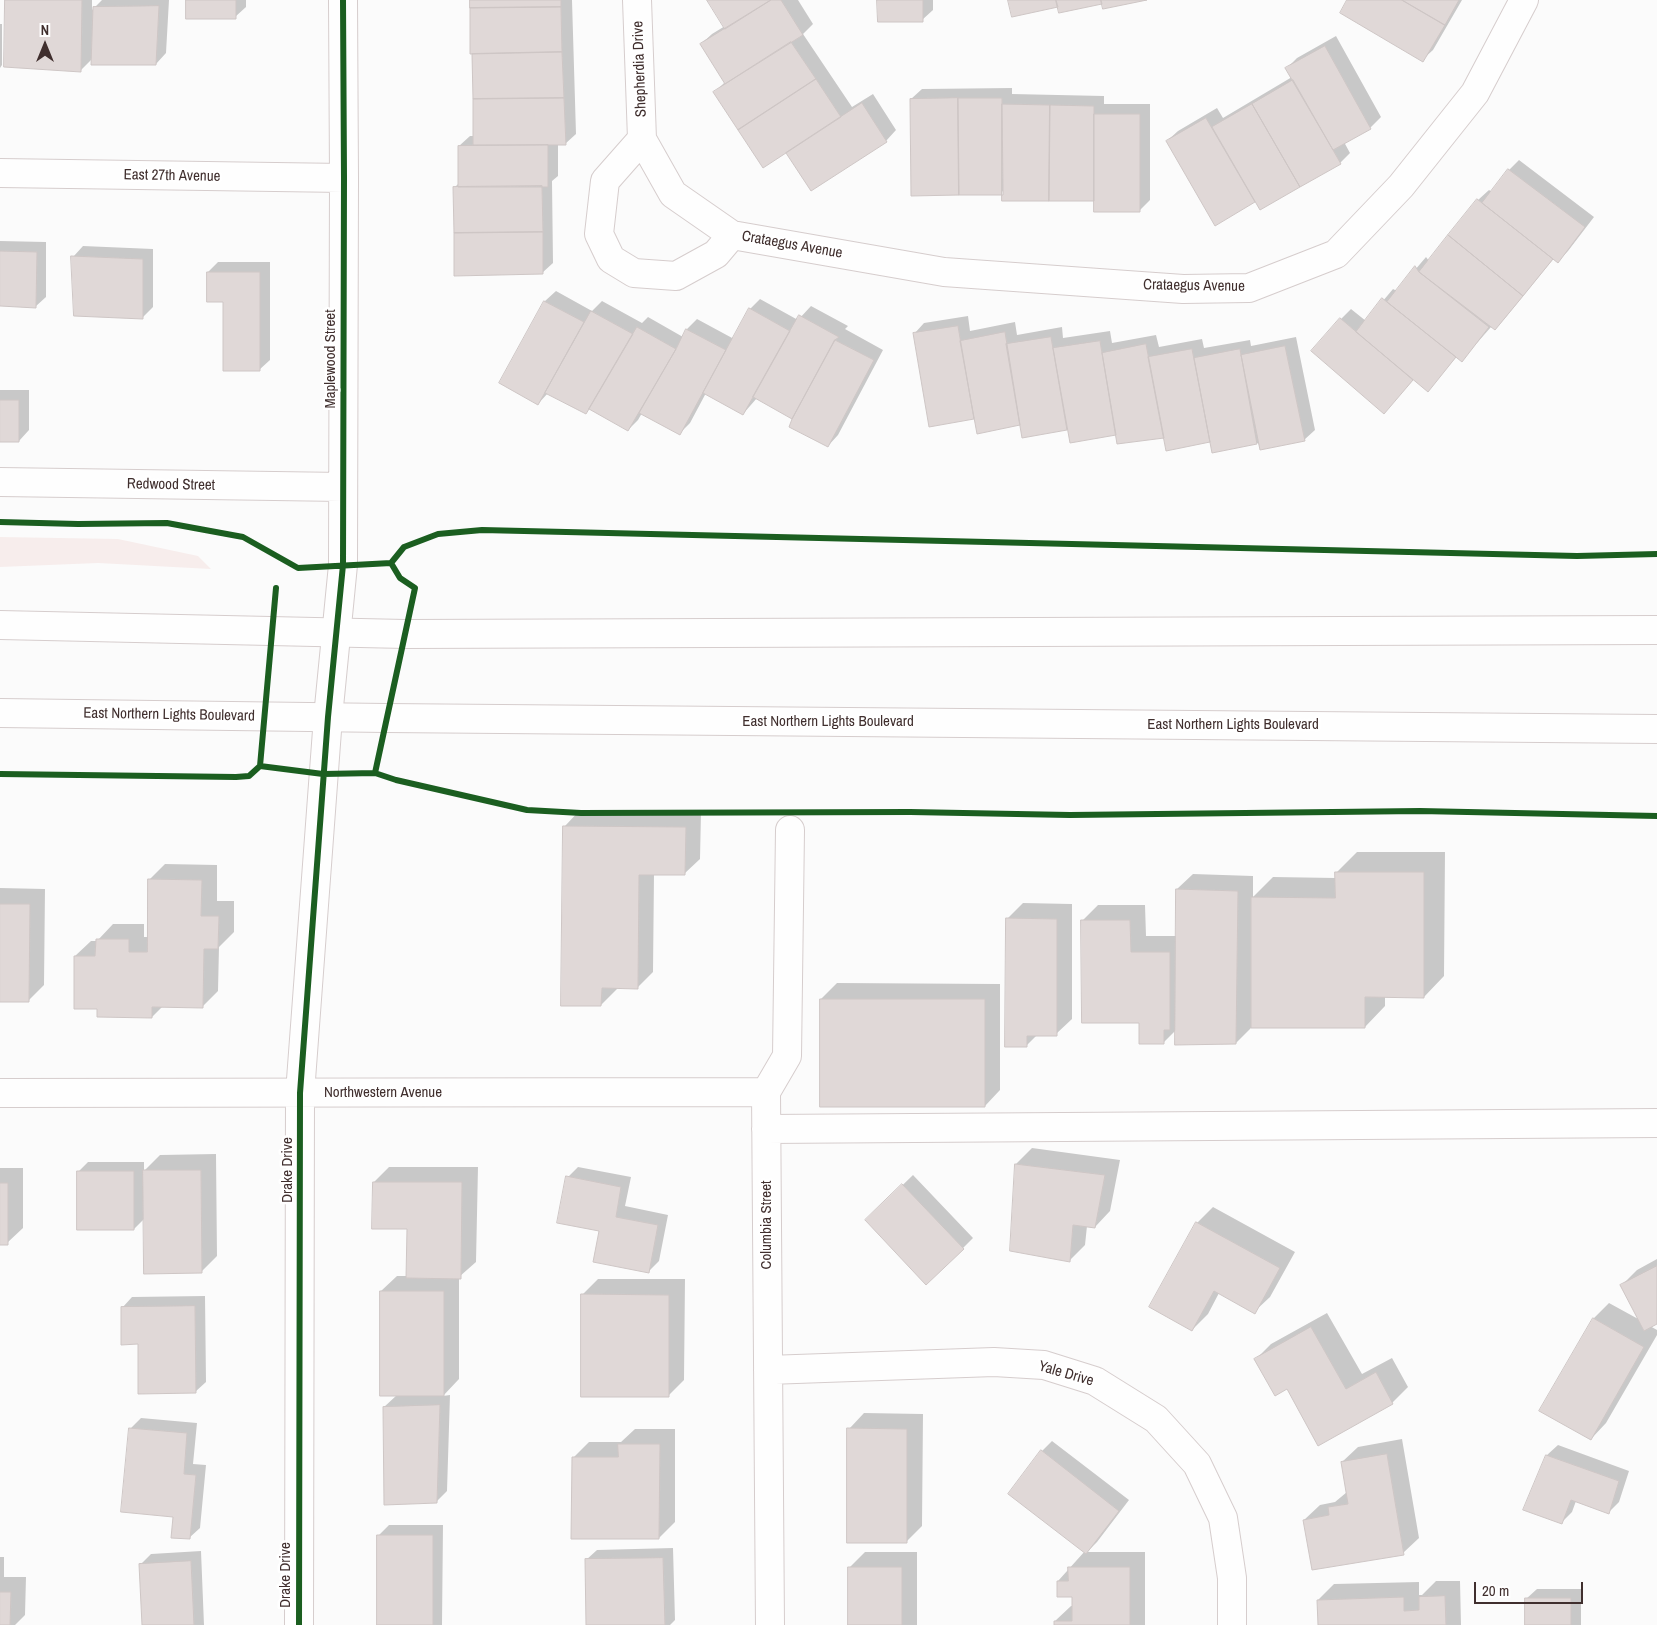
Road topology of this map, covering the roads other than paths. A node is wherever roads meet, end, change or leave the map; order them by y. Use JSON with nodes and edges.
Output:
{"nodes":[{"id":1,"x":343,"y":0,"type":"edge"},
{"id":2,"x":637,"y":0,"type":"edge"},
{"id":3,"x":1524,"y":0,"type":"edge"},
{"id":4,"x":642,"y":138,"type":"junction"},
{"id":5,"x":0,"y":173,"type":"edge"},
{"id":6,"x":344,"y":178,"type":"junction"},
{"id":7,"x":732,"y":235,"type":"junction"},
{"id":8,"x":0,"y":482,"type":"edge"},
{"id":9,"x":343,"y":487,"type":"junction"},
{"id":10,"x":0,"y":626,"type":"edge"},
{"id":11,"x":1657,"y":630,"type":"edge"},
{"id":12,"x":336,"y":632,"type":"junction"},
{"id":13,"x":0,"y":713,"type":"edge"},
{"id":14,"x":328,"y":716,"type":"junction"},
{"id":15,"x":1657,"y":729,"type":"edge"},
{"id":16,"x":790,"y":830,"type":"dead end"},
{"id":17,"x":766,"y":1092,"type":"junction"},
{"id":18,"x":0,"y":1093,"type":"edge"},
{"id":19,"x":300,"y":1093,"type":"junction"},
{"id":20,"x":1657,"y":1123,"type":"edge"},
{"id":21,"x":766,"y":1130,"type":"junction"},
{"id":22,"x":768,"y":1370,"type":"junction"},
{"id":23,"x":299,"y":1625,"type":"edge"},
{"id":24,"x":770,"y":1625,"type":"edge"},
{"id":25,"x":1232,"y":1625,"type":"edge"}],
"edges":[{"from":1,"to":6,"type":"street","name":"Maplewood Street"},
{"from":2,"to":4,"type":"street","name":"Shepherdia Drive"},
{"from":3,"to":7,"type":"street","name":"Crataegus Avenue"},
{"from":4,"to":7,"type":"street"},
{"from":4,"to":7,"type":"street"},
{"from":5,"to":6,"type":"street","name":"East 27th Avenue"},
{"from":6,"to":9,"type":"street","name":"Maplewood Street"},
{"from":8,"to":9,"type":"street","name":"Redwood Street"},
{"from":9,"to":12,"type":"street","name":"Maplewood Street"},
{"from":10,"to":12,"type":"street"},
{"from":11,"to":12,"type":"street"},
{"from":12,"to":14,"type":"street","name":"Maplewood Street"},
{"from":13,"to":14,"type":"street","name":"East Northern Lights Boulevard"},
{"from":14,"to":15,"type":"street","name":"East Northern Lights Boulevard"},
{"from":14,"to":19,"type":"street","name":"Drake Drive"},
{"from":16,"to":17,"type":"street"},
{"from":17,"to":19,"type":"street","name":"Northwestern Avenue"},
{"from":17,"to":21,"type":"street","name":"Columbia Street"},
{"from":18,"to":19,"type":"street","name":"Northwestern Avenue"},
{"from":19,"to":23,"type":"street","name":"Drake Drive"},
{"from":20,"to":21,"type":"street"},
{"from":21,"to":22,"type":"street","name":"Columbia Street"},
{"from":22,"to":24,"type":"street","name":"Columbia Street"},
{"from":22,"to":25,"type":"street","name":"Yale Drive"}]}
